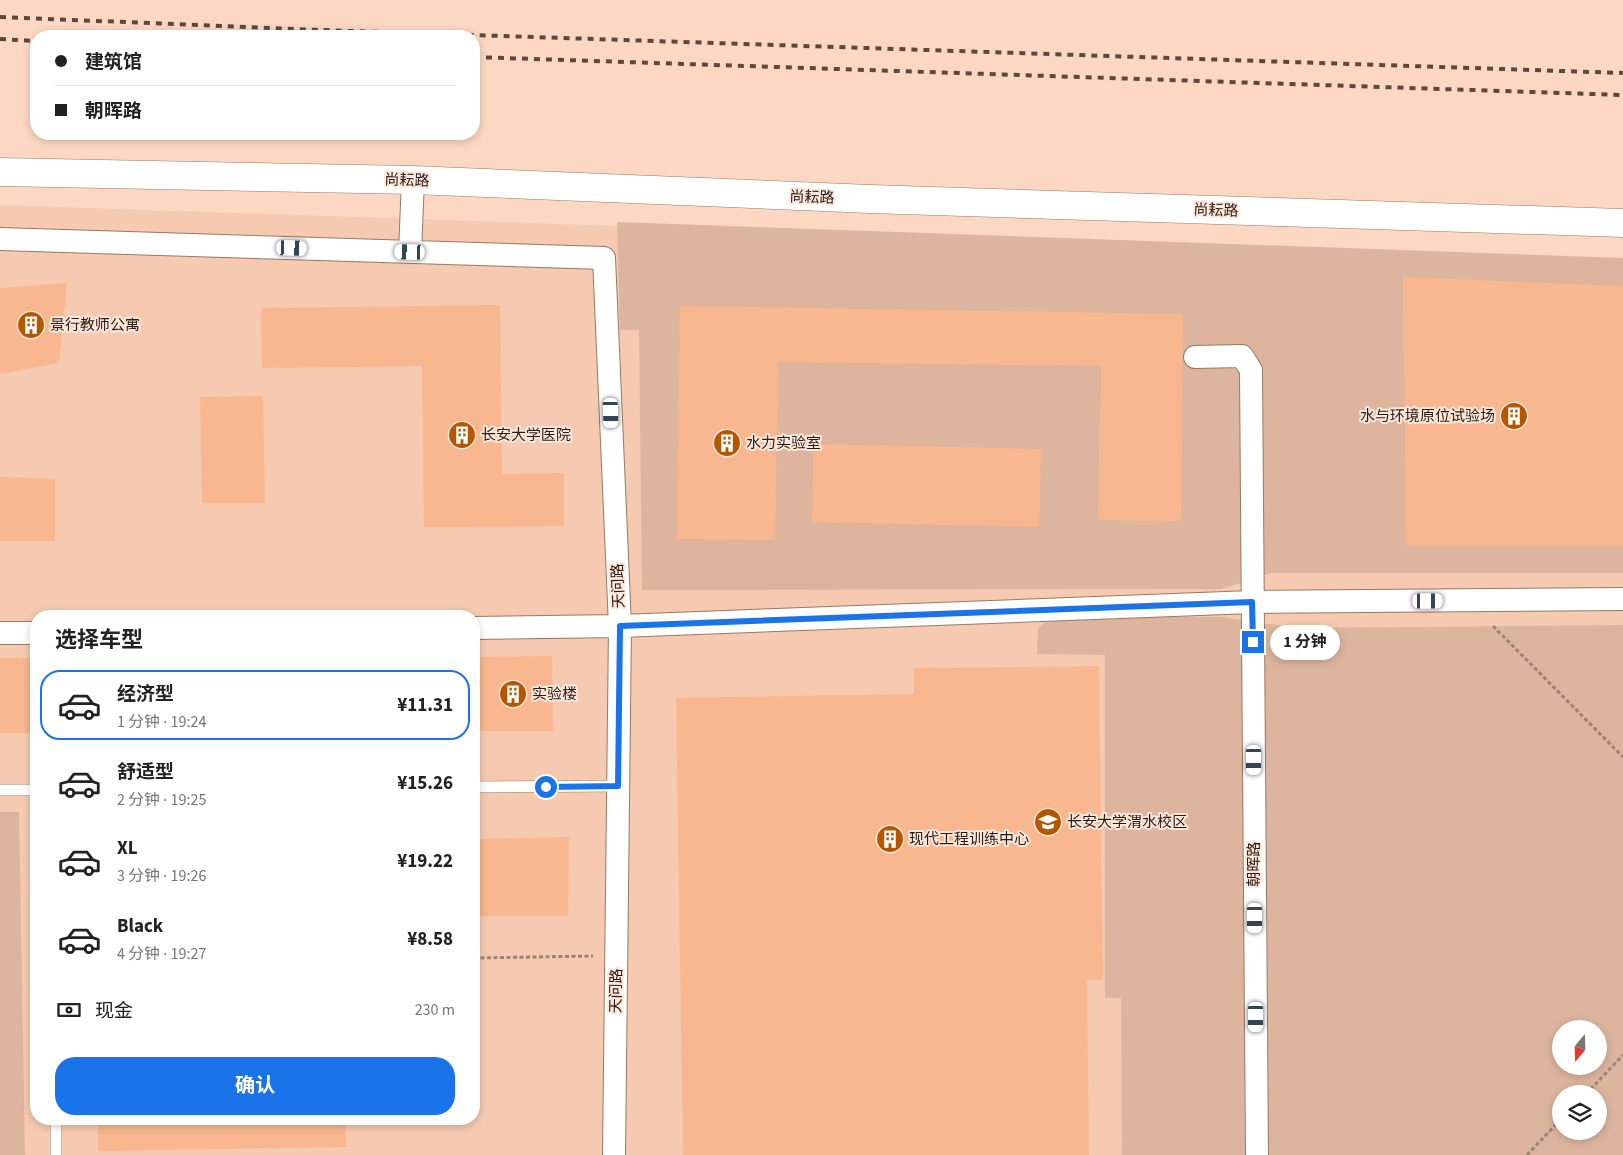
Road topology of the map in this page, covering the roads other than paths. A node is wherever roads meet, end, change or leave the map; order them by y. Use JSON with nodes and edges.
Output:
{"nodes":[{"id":1,"x":0,"y":172,"type":"edge"},
{"id":2,"x":413,"y":180,"type":"junction"},
{"id":3,"x":1623,"y":223,"type":"edge"},
{"id":4,"x":0,"y":239,"type":"edge"},
{"id":5,"x":410,"y":252,"type":"junction"},
{"id":6,"x":1195,"y":357,"type":"dead end"},
{"id":7,"x":1623,"y":599,"type":"edge"},
{"id":8,"x":1252,"y":602,"type":"junction"},
{"id":9,"x":620,"y":626,"type":"junction"},
{"id":10,"x":480,"y":628,"type":"edge"},
{"id":11,"x":0,"y":633,"type":"edge"},
{"id":12,"x":30,"y":633,"type":"edge"},
{"id":13,"x":618,"y":786,"type":"junction"},
{"id":14,"x":480,"y":787,"type":"edge"},
{"id":15,"x":0,"y":790,"type":"edge"},
{"id":16,"x":30,"y":790,"type":"edge"},
{"id":17,"x":56,"y":1125,"type":"edge"},
{"id":18,"x":56,"y":1155,"type":"edge"},
{"id":19,"x":614,"y":1155,"type":"edge"},
{"id":20,"x":1257,"y":1155,"type":"edge"}],
"edges":[{"from":1,"to":2,"type":"street","name":"尚耘路"},
{"from":2,"to":3,"type":"street","name":"尚耘路"},
{"from":2,"to":5,"type":"street"},
{"from":4,"to":5,"type":"street"},
{"from":5,"to":9,"type":"street","name":"天问路"},
{"from":6,"to":8,"type":"street","name":"朝晖路"},
{"from":7,"to":8,"type":"street"},
{"from":8,"to":9,"type":"street"},
{"from":8,"to":20,"type":"street","name":"朝晖路"},
{"from":9,"to":10,"type":"street"},
{"from":9,"to":13,"type":"street","name":"天问路"},
{"from":11,"to":12,"type":"street"},
{"from":13,"to":14,"type":"lane"},
{"from":13,"to":19,"type":"street","name":"天问路"},
{"from":15,"to":16,"type":"lane"},
{"from":17,"to":18,"type":"lane"}]}
